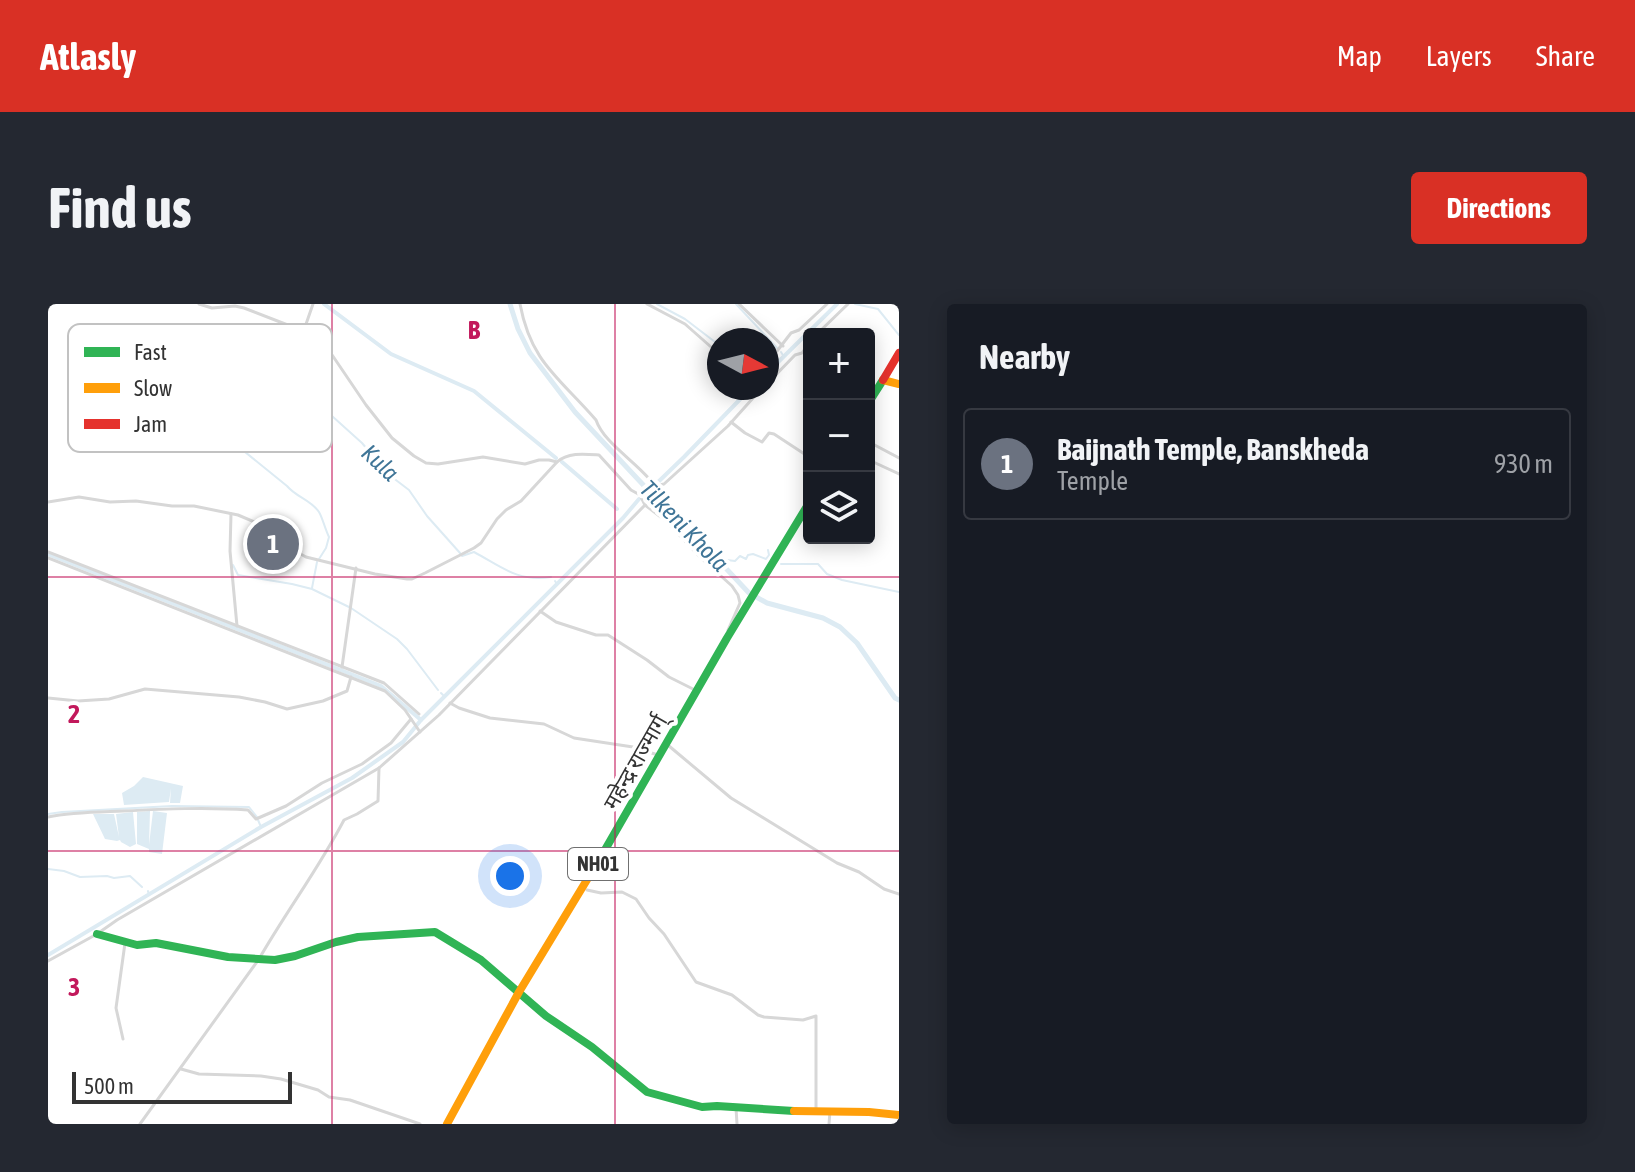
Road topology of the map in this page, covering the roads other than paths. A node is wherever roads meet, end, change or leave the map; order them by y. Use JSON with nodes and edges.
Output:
{"nodes":[{"id":1,"x":199,"y":304,"type":"edge"},
{"id":2,"x":313,"y":304,"type":"edge"},
{"id":3,"x":520,"y":304,"type":"edge"},
{"id":4,"x":647,"y":304,"type":"edge"},
{"id":5,"x":739,"y":304,"type":"edge"},
{"id":6,"x":827,"y":304,"type":"edge"},
{"id":7,"x":848,"y":304,"type":"edge"},
{"id":8,"x":285,"y":324,"type":"edge"},
{"id":9,"x":306,"y":324,"type":"edge"},
{"id":10,"x":823,"y":328,"type":"edge"},
{"id":11,"x":707,"y":343,"type":"edge"},
{"id":12,"x":783,"y":346,"type":"junction"},
{"id":13,"x":779,"y":350,"type":"edge"},
{"id":14,"x":803,"y":352,"type":"edge"},
{"id":15,"x":899,"y":353,"type":"edge"},
{"id":16,"x":332,"y":355,"type":"edge"},
{"id":17,"x":779,"y":372,"type":"edge"},
{"id":18,"x":883,"y":380,"type":"junction"},
{"id":19,"x":899,"y":384,"type":"edge"},
{"id":20,"x":750,"y":400,"type":"edge"},
{"id":21,"x":870,"y":400,"type":"edge"},
{"id":22,"x":731,"y":422,"type":"junction"},
{"id":23,"x":875,"y":445,"type":"edge"},
{"id":24,"x":803,"y":453,"type":"edge"},
{"id":25,"x":899,"y":458,"type":"edge"},
{"id":26,"x":557,"y":462,"type":"junction"},
{"id":27,"x":875,"y":463,"type":"edge"},
{"id":28,"x":899,"y":474,"type":"edge"},
{"id":29,"x":48,"y":502,"type":"edge"},
{"id":30,"x":645,"y":505,"type":"junction"},
{"id":31,"x":803,"y":513,"type":"edge"},
{"id":32,"x":231,"y":514,"type":"junction"},
{"id":33,"x":48,"y":555,"type":"edge"},
{"id":34,"x":356,"y":568,"type":"junction"},
{"id":35,"x":540,"y":611,"type":"junction"},
{"id":36,"x":237,"y":627,"type":"junction"},
{"id":37,"x":727,"y":638,"type":"junction"},
{"id":38,"x":342,"y":667,"type":"junction"},
{"id":39,"x":351,"y":676,"type":"junction"},
{"id":40,"x":698,"y":692,"type":"junction"},
{"id":41,"x":48,"y":698,"type":"edge"},
{"id":42,"x":450,"y":703,"type":"junction"},
{"id":43,"x":419,"y":714,"type":"dead end"},
{"id":44,"x":411,"y":719,"type":"junction"},
{"id":45,"x":419,"y":730,"type":"junction"},
{"id":46,"x":666,"y":744,"type":"junction"},
{"id":47,"x":659,"y":755,"type":"junction"},
{"id":48,"x":379,"y":768,"type":"junction"},
{"id":49,"x":48,"y":817,"type":"edge"},
{"id":50,"x":583,"y":889,"type":"junction"},
{"id":51,"x":899,"y":894,"type":"edge"},
{"id":52,"x":97,"y":934,"type":"junction"},
{"id":53,"x":125,"y":943,"type":"junction"},
{"id":54,"x":259,"y":959,"type":"junction"},
{"id":55,"x":48,"y":961,"type":"edge"},
{"id":56,"x":519,"y":992,"type":"junction"},
{"id":57,"x":123,"y":1039,"type":"dead end"},
{"id":58,"x":181,"y":1069,"type":"junction"},
{"id":59,"x":736,"y":1107,"type":"junction"},
{"id":60,"x":816,"y":1111,"type":"junction"},
{"id":61,"x":830,"y":1111,"type":"junction"},
{"id":62,"x":899,"y":1115,"type":"edge"},
{"id":63,"x":140,"y":1124,"type":"edge"},
{"id":64,"x":420,"y":1124,"type":"edge"},
{"id":65,"x":447,"y":1124,"type":"edge"},
{"id":66,"x":737,"y":1124,"type":"edge"},
{"id":67,"x":829,"y":1124,"type":"edge"}],
"edges":[{"from":1,"to":8,"type":"street"},
{"from":2,"to":9,"type":"street"},
{"from":3,"to":22,"type":"street"},
{"from":4,"to":11,"type":"street"},
{"from":5,"to":12,"type":"street"},
{"from":6,"to":12,"type":"street"},
{"from":7,"to":10,"type":"street"},
{"from":12,"to":13,"type":"street"},
{"from":14,"to":17,"type":"street"},
{"from":15,"to":18,"type":"main road"},
{"from":16,"to":26,"type":"street"},
{"from":18,"to":19,"type":"main road"},
{"from":18,"to":21,"type":"main road"},
{"from":20,"to":22,"type":"street"},
{"from":22,"to":24,"type":"street"},
{"from":23,"to":25,"type":"street"},
{"from":26,"to":30,"type":"street"},
{"from":26,"to":34,"type":"street"},
{"from":27,"to":28,"type":"street"},
{"from":29,"to":32,"type":"street"},
{"from":30,"to":35,"type":"street"},
{"from":30,"to":37,"type":"street"},
{"from":31,"to":37,"type":"main road","name":"महेन्द्र राज्मार्ग्","number":"NH01"},
{"from":32,"to":34,"type":"street"},
{"from":32,"to":36,"type":"street"},
{"from":33,"to":36,"type":"street"},
{"from":33,"to":39,"type":"street"},
{"from":34,"to":38,"type":"street"},
{"from":35,"to":40,"type":"street"},
{"from":35,"to":42,"type":"street"},
{"from":36,"to":38,"type":"street"},
{"from":37,"to":40,"type":"main road","name":"महेन्द्र राज्मार्ग्","number":"NH01"},
{"from":38,"to":43,"type":"street"},
{"from":39,"to":41,"type":"street"},
{"from":39,"to":44,"type":"street"},
{"from":40,"to":46,"type":"main road","name":"महेन्द्र राज्मार्ग्","number":"NH01"},
{"from":42,"to":45,"type":"street"},
{"from":42,"to":47,"type":"street"},
{"from":44,"to":45,"type":"street"},
{"from":44,"to":49,"type":"street"},
{"from":45,"to":48,"type":"street"},
{"from":46,"to":47,"type":"main road","name":"महेन्द्र राज्मार्ग्","number":"NH01"},
{"from":46,"to":51,"type":"street"},
{"from":47,"to":50,"type":"main road","name":"महेन्द्र राज्मार्ग्","number":"NH01"},
{"from":48,"to":52,"type":"street"},
{"from":48,"to":54,"type":"street"},
{"from":50,"to":56,"type":"main road","name":"महेन्द्र राज्मार्ग्","number":"NH01"},
{"from":50,"to":60,"type":"street"},
{"from":52,"to":53,"type":"main road"},
{"from":52,"to":55,"type":"street"},
{"from":53,"to":54,"type":"main road"},
{"from":53,"to":57,"type":"street"},
{"from":54,"to":56,"type":"main road"},
{"from":54,"to":58,"type":"street"},
{"from":56,"to":59,"type":"main road"},
{"from":56,"to":65,"type":"main road","name":"महेन्द्र राज्मार्ग्","number":"NH01"},
{"from":58,"to":63,"type":"street"},
{"from":58,"to":64,"type":"street"},
{"from":59,"to":60,"type":"main road"},
{"from":59,"to":66,"type":"street"},
{"from":60,"to":61,"type":"main road"},
{"from":61,"to":62,"type":"main road"},
{"from":61,"to":67,"type":"street"}]}
